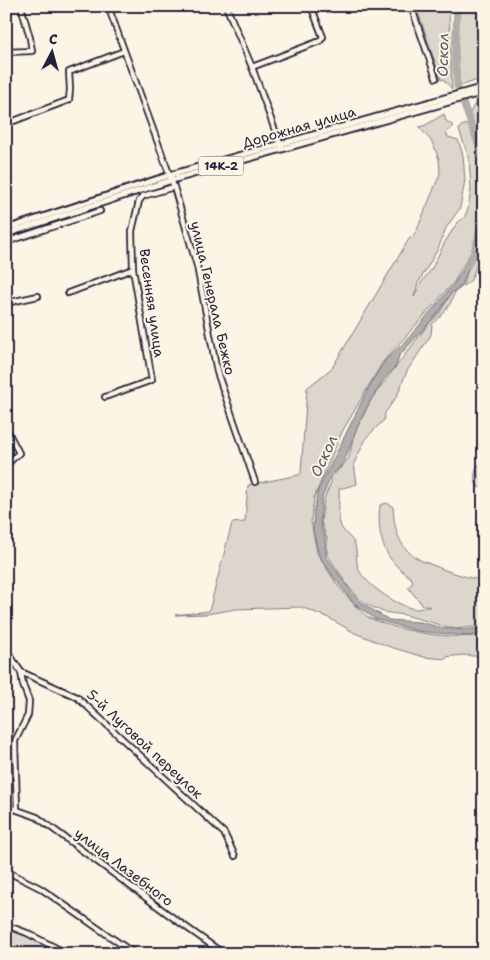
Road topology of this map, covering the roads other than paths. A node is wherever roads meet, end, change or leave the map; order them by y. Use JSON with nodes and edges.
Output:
{"nodes":[{"id":1,"x":21,"y":6,"type":"edge"},
{"id":2,"x":108,"y":6,"type":"edge"},
{"id":3,"x":226,"y":6,"type":"edge"},
{"id":4,"x":311,"y":6,"type":"edge"},
{"id":5,"x":411,"y":6,"type":"edge"},
{"id":6,"x":124,"y":51,"type":"junction"},
{"id":7,"x":6,"y":52,"type":"edge"},
{"id":8,"x":252,"y":67,"type":"junction"},
{"id":9,"x":436,"y":78,"type":"dead end"},
{"id":10,"x":484,"y":87,"type":"edge"},
{"id":11,"x":484,"y":92,"type":"edge"},
{"id":12,"x":438,"y":103,"type":"junction"},
{"id":13,"x":6,"y":124,"type":"edge"},
{"id":14,"x":281,"y":147,"type":"junction"},
{"id":15,"x":171,"y":178,"type":"junction"},
{"id":16,"x":174,"y":186,"type":"junction"},
{"id":17,"x":100,"y":211,"type":"dead end"},
{"id":18,"x":6,"y":229,"type":"edge"},
{"id":19,"x":6,"y":234,"type":"edge"},
{"id":20,"x":6,"y":242,"type":"edge"},
{"id":21,"x":133,"y":269,"type":"junction"},
{"id":22,"x":68,"y":292,"type":"dead end"},
{"id":23,"x":38,"y":296,"type":"dead end"},
{"id":24,"x":6,"y":303,"type":"edge"},
{"id":25,"x":105,"y":397,"type":"dead end"},
{"id":26,"x":6,"y":428,"type":"edge"},
{"id":27,"x":6,"y":465,"type":"edge"},
{"id":28,"x":255,"y":482,"type":"dead end"},
{"id":29,"x":6,"y":649,"type":"edge"},
{"id":30,"x":21,"y":672,"type":"junction"},
{"id":31,"x":6,"y":806,"type":"edge"},
{"id":32,"x":18,"y":809,"type":"junction"},
{"id":33,"x":235,"y":856,"type":"dead end"},
{"id":34,"x":6,"y":872,"type":"edge"},
{"id":35,"x":6,"y":925,"type":"edge"},
{"id":36,"x":68,"y":954,"type":"edge"},
{"id":37,"x":135,"y":954,"type":"edge"},
{"id":38,"x":224,"y":954,"type":"edge"}],
"edges":[{"from":1,"to":7,"type":"street"},
{"from":2,"to":6,"type":"street","name":"улица Генерала Бежко"},
{"from":3,"to":8,"type":"street"},
{"from":4,"to":8,"type":"street"},
{"from":5,"to":9,"type":"street"},
{"from":6,"to":13,"type":"street"},
{"from":6,"to":15,"type":"street","name":"улица Генерала Бежко"},
{"from":8,"to":14,"type":"street"},
{"from":10,"to":12,"type":"main road","name":"Дорожная улица"},
{"from":11,"to":12,"type":"main road","name":"Дорожная улица"},
{"from":12,"to":14,"type":"main road","name":"Дорожная улица","number":"14К-2"},
{"from":14,"to":15,"type":"main road","name":"Дорожная улица","number":"14К-2"},
{"from":15,"to":16,"type":"street","name":"улица Генерала Бежко"},
{"from":15,"to":18,"type":"main road","name":"Дорожная улица","number":"14К-2"},
{"from":15,"to":19,"type":"main road","name":"Дорожная улица","number":"14К-2"},
{"from":16,"to":21,"type":"street","name":"Весенняя улица"},
{"from":16,"to":28,"type":"street","name":"улица Генерала Бежко"},
{"from":17,"to":20,"type":"street"},
{"from":21,"to":22,"type":"street"},
{"from":21,"to":25,"type":"street","name":"Весенняя улица"},
{"from":23,"to":24,"type":"street"},
{"from":26,"to":27,"type":"street"},
{"from":29,"to":30,"type":"street"},
{"from":30,"to":32,"type":"street"},
{"from":30,"to":33,"type":"street","name":"5-й Луговой переулок"},
{"from":31,"to":32,"type":"street","name":"улица Лазебного"},
{"from":32,"to":38,"type":"street","name":"улица Лазебного"},
{"from":34,"to":37,"type":"street"},
{"from":35,"to":36,"type":"street"}]}
